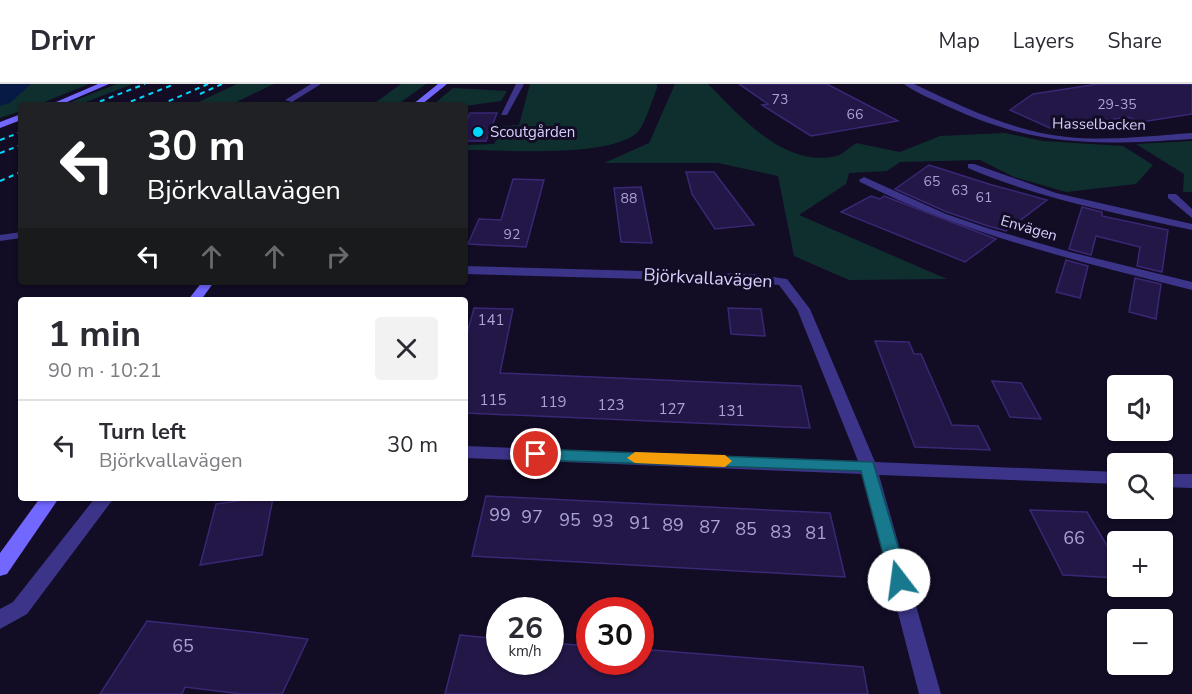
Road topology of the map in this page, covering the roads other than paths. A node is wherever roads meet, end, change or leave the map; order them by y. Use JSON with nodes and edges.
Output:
{"nodes":[{"id":1,"x":105,"y":84,"type":"edge"},
{"id":2,"x":317,"y":84,"type":"edge"},
{"id":3,"x":443,"y":84,"type":"edge"},
{"id":4,"x":520,"y":84,"type":"edge"},
{"id":5,"x":908,"y":84,"type":"edge"},
{"id":6,"x":289,"y":100,"type":"dead end"},
{"id":7,"x":60,"y":102,"type":"edge"},
{"id":8,"x":420,"y":102,"type":"edge"},
{"id":9,"x":504,"y":113,"type":"dead end"},
{"id":10,"x":18,"y":118,"type":"edge"},
{"id":11,"x":0,"y":125,"type":"edge"},
{"id":12,"x":1192,"y":136,"type":"edge"},
{"id":13,"x":971,"y":166,"type":"dead end"},
{"id":14,"x":864,"y":180,"type":"dead end"},
{"id":15,"x":1172,"y":196,"type":"dead end"},
{"id":16,"x":1192,"y":215,"type":"edge"},
{"id":17,"x":1192,"y":227,"type":"edge"},
{"id":18,"x":18,"y":235,"type":"edge"},
{"id":19,"x":0,"y":238,"type":"edge"},
{"id":20,"x":468,"y":270,"type":"edge"},
{"id":21,"x":206,"y":285,"type":"edge"},
{"id":22,"x":1192,"y":286,"type":"edge"},
{"id":23,"x":196,"y":297,"type":"edge"},
{"id":24,"x":468,"y":452,"type":"edge"},
{"id":25,"x":868,"y":466,"type":"junction"},
{"id":26,"x":1107,"y":477,"type":"edge"},
{"id":27,"x":1173,"y":480,"type":"edge"},
{"id":28,"x":1192,"y":481,"type":"edge"},
{"id":29,"x":48,"y":501,"type":"edge"},
{"id":30,"x":103,"y":501,"type":"edge"},
{"id":31,"x":0,"y":568,"type":"edge"},
{"id":32,"x":0,"y":620,"type":"edge"},
{"id":33,"x":930,"y":694,"type":"edge"}],
"edges":[{"from":1,"to":7,"type":"street"},
{"from":2,"to":6,"type":"street"},
{"from":3,"to":8,"type":"street"},
{"from":4,"to":9,"type":"street"},
{"from":5,"to":12,"type":"street","name":"Hasselbacken"},
{"from":10,"to":11,"type":"street"},
{"from":13,"to":17,"type":"street"},
{"from":14,"to":22,"type":"street","name":"Envägen"},
{"from":15,"to":16,"type":"street"},
{"from":18,"to":19,"type":"street"},
{"from":20,"to":25,"type":"street","name":"Björkvallavägen"},
{"from":21,"to":23,"type":"street"},
{"from":24,"to":25,"type":"street"},
{"from":25,"to":26,"type":"street"},
{"from":25,"to":33,"type":"street","name":"Björkvallavägen"},
{"from":27,"to":28,"type":"street"},
{"from":29,"to":31,"type":"street"},
{"from":30,"to":32,"type":"street"}]}
